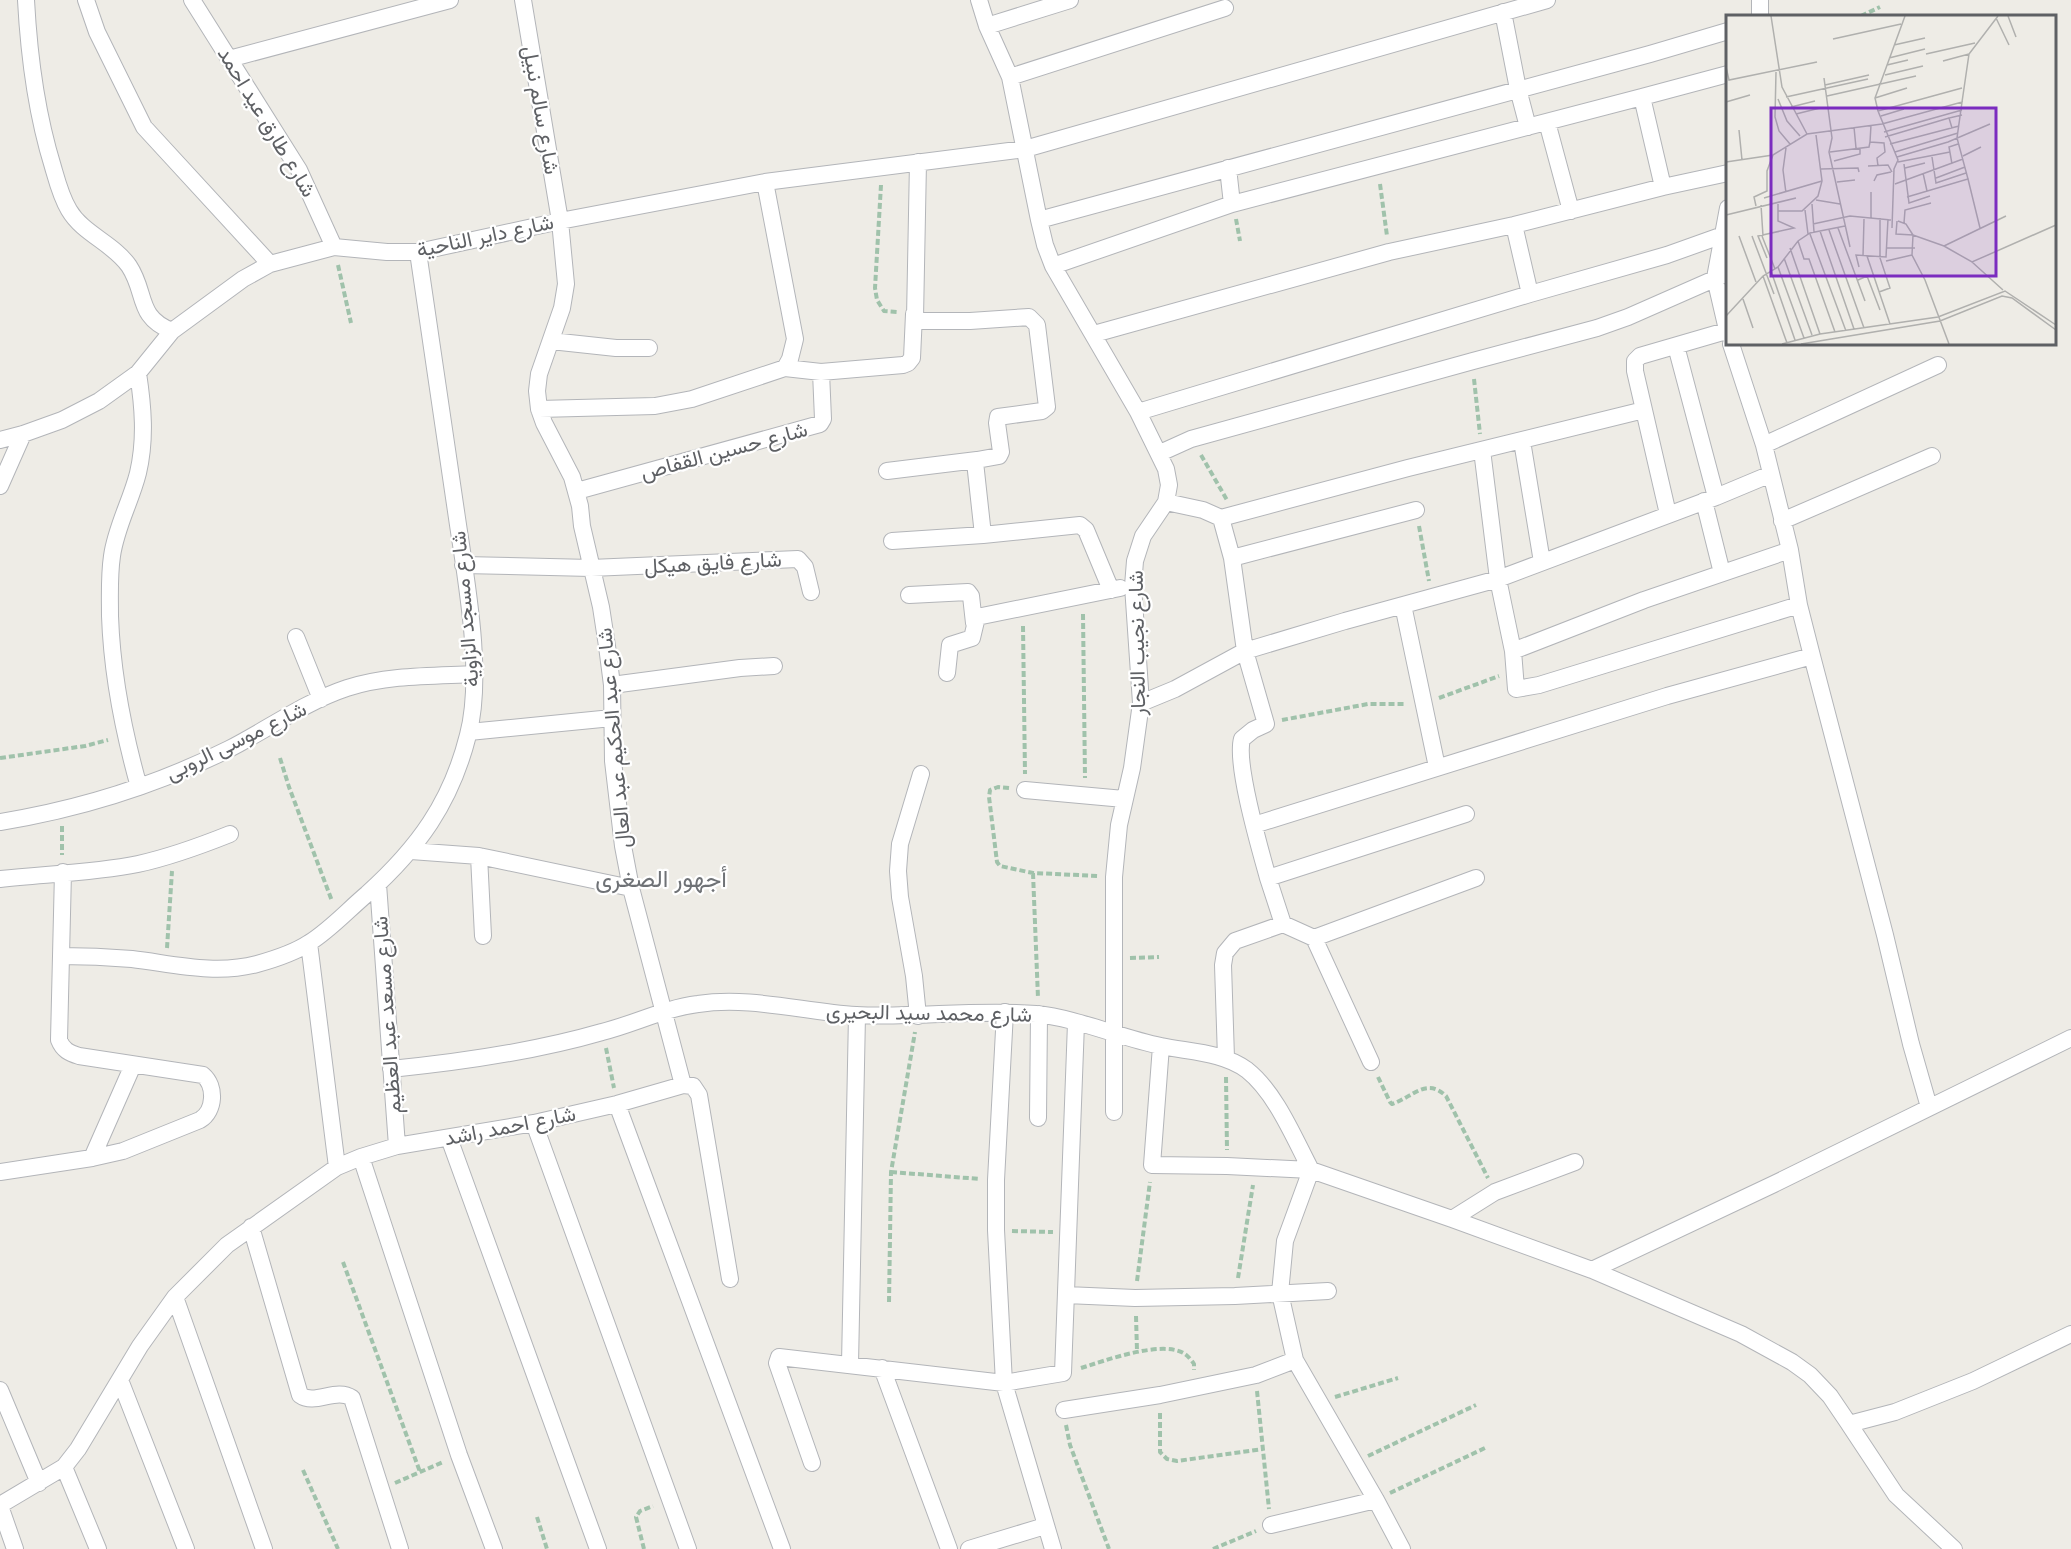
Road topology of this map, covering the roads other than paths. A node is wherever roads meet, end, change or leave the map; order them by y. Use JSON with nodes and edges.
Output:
{"nodes":[{"id":1,"x":26,"y":0,"type":"edge"},
{"id":2,"x":86,"y":0,"type":"edge"},
{"id":3,"x":192,"y":0,"type":"edge"},
{"id":4,"x":450,"y":0,"type":"edge"},
{"id":5,"x":523,"y":0,"type":"edge"},
{"id":6,"x":979,"y":0,"type":"edge"},
{"id":7,"x":1070,"y":0,"type":"edge"},
{"id":8,"x":1547,"y":0,"type":"edge"},
{"id":9,"x":1225,"y":9,"type":"dead end"},
{"id":10,"x":1503,"y":12,"type":"junction"},
{"id":11,"x":987,"y":26,"type":"junction"},
{"id":12,"x":1726,"y":32,"type":"edge"},
{"id":13,"x":229,"y":59,"type":"junction"},
{"id":14,"x":1726,"y":75,"type":"edge"},
{"id":15,"x":1010,"y":77,"type":"junction"},
{"id":16,"x":1518,"y":89,"type":"junction"},
{"id":17,"x":1642,"y":97,"type":"junction"},
{"id":18,"x":1546,"y":122,"type":"junction"},
{"id":19,"x":1528,"y":127,"type":"junction"},
{"id":20,"x":1025,"y":149,"type":"junction"},
{"id":21,"x":918,"y":162,"type":"junction"},
{"id":22,"x":1228,"y":168,"type":"junction"},
{"id":23,"x":1726,"y":173,"type":"edge"},
{"id":24,"x":765,"y":182,"type":"junction"},
{"id":25,"x":1663,"y":187,"type":"junction"},
{"id":26,"x":1233,"y":204,"type":"junction"},
{"id":27,"x":1571,"y":211,"type":"junction"},
{"id":28,"x":1726,"y":218,"type":"edge"},
{"id":29,"x":1039,"y":220,"type":"junction"},
{"id":30,"x":560,"y":221,"type":"junction"},
{"id":31,"x":1514,"y":225,"type":"junction"},
{"id":32,"x":1723,"y":234,"type":"junction"},
{"id":33,"x":334,"y":247,"type":"junction"},
{"id":34,"x":418,"y":252,"type":"junction"},
{"id":35,"x":270,"y":264,"type":"junction"},
{"id":36,"x":1053,"y":266,"type":"junction"},
{"id":37,"x":1721,"y":276,"type":"edge"},
{"id":38,"x":1530,"y":294,"type":"junction"},
{"id":39,"x":914,"y":314,"type":"junction"},
{"id":40,"x":1726,"y":319,"type":"edge"},
{"id":41,"x":172,"y":331,"type":"junction"},
{"id":42,"x":1094,"y":334,"type":"junction"},
{"id":43,"x":1726,"y":336,"type":"edge"},
{"id":44,"x":551,"y":341,"type":"junction"},
{"id":45,"x":1731,"y":345,"type":"edge"},
{"id":46,"x":1676,"y":346,"type":"junction"},
{"id":47,"x":650,"y":348,"type":"dead end"},
{"id":48,"x":1938,"y":365,"type":"dead end"},
{"id":49,"x":784,"y":368,"type":"junction"},
{"id":50,"x":821,"y":372,"type":"junction"},
{"id":51,"x":138,"y":373,"type":"junction"},
{"id":52,"x":539,"y":409,"type":"junction"},
{"id":53,"x":1644,"y":410,"type":"junction"},
{"id":54,"x":1138,"y":412,"type":"junction"},
{"id":55,"x":23,"y":434,"type":"junction"},
{"id":56,"x":0,"y":440,"type":"edge"},
{"id":57,"x":1522,"y":441,"type":"junction"},
{"id":58,"x":1764,"y":445,"type":"junction"},
{"id":59,"x":1482,"y":450,"type":"junction"},
{"id":60,"x":1160,"y":453,"type":"junction"},
{"id":61,"x":1932,"y":456,"type":"dead end"},
{"id":62,"x":977,"y":460,"type":"junction"},
{"id":63,"x":887,"y":471,"type":"dead end"},
{"id":64,"x":1771,"y":474,"type":"junction"},
{"id":65,"x":0,"y":486,"type":"edge"},
{"id":66,"x":577,"y":491,"type":"junction"},
{"id":67,"x":1710,"y":499,"type":"junction"},
{"id":68,"x":1166,"y":502,"type":"junction"},
{"id":69,"x":1416,"y":510,"type":"road end"},
{"id":70,"x":1668,"y":514,"type":"junction"},
{"id":71,"x":1228,"y":516,"type":"junction"},
{"id":72,"x":1782,"y":520,"type":"junction"},
{"id":73,"x":983,"y":535,"type":"junction"},
{"id":74,"x":892,"y":541,"type":"dead end"},
{"id":75,"x":1790,"y":550,"type":"junction"},
{"id":76,"x":1232,"y":558,"type":"junction"},
{"id":77,"x":1542,"y":562,"type":"junction"},
{"id":78,"x":464,"y":565,"type":"junction"},
{"id":79,"x":591,"y":568,"type":"junction"},
{"id":80,"x":1722,"y":573,"type":"junction"},
{"id":81,"x":1498,"y":579,"type":"junction"},
{"id":82,"x":1133,"y":586,"type":"junction"},
{"id":83,"x":1112,"y":590,"type":"junction"},
{"id":84,"x":811,"y":592,"type":"dead end"},
{"id":85,"x":909,"y":595,"type":"dead end"},
{"id":86,"x":1403,"y":605,"type":"junction"},
{"id":87,"x":1799,"y":605,"type":"junction"},
{"id":88,"x":974,"y":623,"type":"junction"},
{"id":89,"x":296,"y":637,"type":"dead end"},
{"id":90,"x":1245,"y":651,"type":"junction"},
{"id":91,"x":1513,"y":651,"type":"junction"},
{"id":92,"x":1812,"y":656,"type":"junction"},
{"id":93,"x":774,"y":666,"type":"dead end"},
{"id":94,"x":947,"y":673,"type":"dead end"},
{"id":95,"x":474,"y":674,"type":"junction"},
{"id":96,"x":612,"y":685,"type":"junction"},
{"id":97,"x":321,"y":699,"type":"junction"},
{"id":98,"x":1141,"y":703,"type":"junction"},
{"id":99,"x":612,"y":718,"type":"junction"},
{"id":100,"x":469,"y":732,"type":"junction"},
{"id":101,"x":1437,"y":767,"type":"junction"},
{"id":102,"x":921,"y":774,"type":"dead end"},
{"id":103,"x":139,"y":787,"type":"junction"},
{"id":104,"x":1025,"y":790,"type":"road end"},
{"id":105,"x":1124,"y":800,"type":"junction"},
{"id":106,"x":1466,"y":814,"type":"dead end"},
{"id":107,"x":0,"y":822,"type":"edge"},
{"id":108,"x":1254,"y":825,"type":"junction"},
{"id":109,"x":230,"y":834,"type":"dead end"},
{"id":110,"x":411,"y":851,"type":"junction"},
{"id":111,"x":479,"y":856,"type":"junction"},
{"id":112,"x":63,"y":872,"type":"junction"},
{"id":113,"x":1268,"y":878,"type":"junction"},
{"id":114,"x":1476,"y":878,"type":"dead end"},
{"id":115,"x":0,"y":879,"type":"edge"},
{"id":116,"x":378,"y":884,"type":"junction"},
{"id":117,"x":631,"y":888,"type":"junction"},
{"id":118,"x":1283,"y":924,"type":"junction"},
{"id":119,"x":483,"y":936,"type":"dead end"},
{"id":120,"x":1314,"y":938,"type":"junction"},
{"id":121,"x":309,"y":943,"type":"junction"},
{"id":122,"x":61,"y":956,"type":"junction"},
{"id":123,"x":1005,"y":1012,"type":"junction"},
{"id":124,"x":664,"y":1013,"type":"junction"},
{"id":125,"x":1039,"y":1014,"type":"junction"},
{"id":126,"x":857,"y":1015,"type":"junction"},
{"id":127,"x":918,"y":1016,"type":"junction"},
{"id":128,"x":1076,"y":1023,"type":"junction"},
{"id":129,"x":1113,"y":1032,"type":"junction"},
{"id":130,"x":2071,"y":1038,"type":"edge"},
{"id":131,"x":1161,"y":1046,"type":"junction"},
{"id":132,"x":1226,"y":1058,"type":"junction"},
{"id":133,"x":1371,"y":1062,"type":"road end"},
{"id":134,"x":133,"y":1065,"type":"junction"},
{"id":135,"x":391,"y":1069,"type":"junction"},
{"id":136,"x":683,"y":1085,"type":"junction"},
{"id":137,"x":617,"y":1104,"type":"junction"},
{"id":138,"x":1929,"y":1107,"type":"junction"},
{"id":139,"x":1114,"y":1112,"type":"dead end"},
{"id":140,"x":1038,"y":1118,"type":"dead end"},
{"id":141,"x":534,"y":1123,"type":"junction"},
{"id":142,"x":449,"y":1138,"type":"junction"},
{"id":143,"x":397,"y":1146,"type":"junction"},
{"id":144,"x":361,"y":1157,"type":"junction"},
{"id":145,"x":92,"y":1158,"type":"junction"},
{"id":146,"x":1575,"y":1162,"type":"dead end"},
{"id":147,"x":337,"y":1167,"type":"junction"},
{"id":148,"x":1311,"y":1170,"type":"junction"},
{"id":149,"x":0,"y":1172,"type":"edge"},
{"id":150,"x":1452,"y":1219,"type":"junction"},
{"id":151,"x":251,"y":1227,"type":"junction"},
{"id":152,"x":1592,"y":1270,"type":"junction"},
{"id":153,"x":730,"y":1279,"type":"dead end"},
{"id":154,"x":1328,"y":1291,"type":"dead end"},
{"id":155,"x":1280,"y":1293,"type":"junction"},
{"id":156,"x":1066,"y":1295,"type":"junction"},
{"id":157,"x":176,"y":1297,"type":"junction"},
{"id":158,"x":2071,"y":1334,"type":"edge"},
{"id":159,"x":1295,"y":1360,"type":"junction"},
{"id":160,"x":850,"y":1364,"type":"junction"},
{"id":161,"x":882,"y":1368,"type":"junction"},
{"id":162,"x":120,"y":1380,"type":"junction"},
{"id":163,"x":1004,"y":1383,"type":"junction"},
{"id":164,"x":0,"y":1390,"type":"edge"},
{"id":165,"x":1064,"y":1410,"type":"road end"},
{"id":166,"x":1849,"y":1424,"type":"junction"},
{"id":167,"x":812,"y":1463,"type":"dead end"},
{"id":168,"x":64,"y":1467,"type":"junction"},
{"id":169,"x":39,"y":1483,"type":"junction"},
{"id":170,"x":1376,"y":1500,"type":"junction"},
{"id":171,"x":0,"y":1505,"type":"edge"},
{"id":172,"x":1270,"y":1525,"type":"road end"},
{"id":173,"x":1045,"y":1526,"type":"junction"},
{"id":174,"x":15,"y":1549,"type":"edge"},
{"id":175,"x":98,"y":1549,"type":"edge"},
{"id":176,"x":186,"y":1549,"type":"edge"},
{"id":177,"x":264,"y":1549,"type":"edge"},
{"id":178,"x":400,"y":1549,"type":"edge"},
{"id":179,"x":494,"y":1549,"type":"edge"},
{"id":180,"x":598,"y":1549,"type":"edge"},
{"id":181,"x":688,"y":1549,"type":"edge"},
{"id":182,"x":782,"y":1549,"type":"edge"},
{"id":183,"x":949,"y":1549,"type":"edge"},
{"id":184,"x":969,"y":1549,"type":"edge"},
{"id":185,"x":1053,"y":1549,"type":"edge"},
{"id":186,"x":1402,"y":1549,"type":"edge"},
{"id":187,"x":1954,"y":1549,"type":"edge"}],
"edges":[{"from":1,"to":41,"type":"street"},
{"from":2,"to":35,"type":"street"},
{"from":3,"to":13,"type":"street","name":"شارع طارق عيد احمد"},
{"from":4,"to":13,"type":"street"},
{"from":5,"to":30,"type":"street","name":"شارع سالم نبيل"},
{"from":6,"to":11,"type":"street"},
{"from":7,"to":11,"type":"street"},
{"from":8,"to":10,"type":"street","name":"شارع داير الناحية"},
{"from":9,"to":15,"type":"street"},
{"from":10,"to":16,"type":"street"},
{"from":10,"to":20,"type":"street","name":"شارع داير الناحية"},
{"from":11,"to":15,"type":"street"},
{"from":12,"to":16,"type":"street"},
{"from":13,"to":33,"type":"street","name":"شارع طارق عيد احمد"},
{"from":14,"to":17,"type":"street"},
{"from":15,"to":20,"type":"street"},
{"from":16,"to":19,"type":"street"},
{"from":16,"to":22,"type":"street"},
{"from":17,"to":18,"type":"street"},
{"from":17,"to":25,"type":"street"},
{"from":18,"to":19,"type":"street"},
{"from":18,"to":27,"type":"street"},
{"from":19,"to":26,"type":"street"},
{"from":20,"to":21,"type":"street","name":"شارع داير الناحية"},
{"from":20,"to":29,"type":"street"},
{"from":21,"to":24,"type":"street","name":"شارع داير الناحية"},
{"from":21,"to":39,"type":"street"},
{"from":22,"to":26,"type":"street"},
{"from":22,"to":29,"type":"street"},
{"from":23,"to":25,"type":"street"},
{"from":24,"to":30,"type":"street","name":"شارع داير الناحية"},
{"from":24,"to":49,"type":"street"},
{"from":25,"to":27,"type":"street"},
{"from":26,"to":36,"type":"street"},
{"from":27,"to":31,"type":"street"},
{"from":28,"to":32,"type":"street"},
{"from":29,"to":36,"type":"street"},
{"from":30,"to":34,"type":"street","name":"شارع داير الناحية"},
{"from":30,"to":44,"type":"street","name":"شارع عبد الحكيم عبد العال"},
{"from":31,"to":38,"type":"street"},
{"from":31,"to":42,"type":"street"},
{"from":32,"to":37,"type":"street"},
{"from":32,"to":38,"type":"street"},
{"from":33,"to":34,"type":"street","name":"شارع داير الناحية"},
{"from":33,"to":35,"type":"street","name":"شارع داير الناحية"},
{"from":34,"to":78,"type":"street","name":"شارع مسجد الزاوية"},
{"from":35,"to":41,"type":"street","name":"شارع داير الناحية"},
{"from":36,"to":42,"type":"street"},
{"from":37,"to":40,"type":"street"},
{"from":37,"to":60,"type":"street"},
{"from":38,"to":54,"type":"street"},
{"from":39,"to":50,"type":"street"},
{"from":39,"to":62,"type":"street"},
{"from":41,"to":51,"type":"street","name":"شارع داير الناحية"},
{"from":42,"to":54,"type":"street"},
{"from":43,"to":46,"type":"street"},
{"from":44,"to":47,"type":"street"},
{"from":44,"to":52,"type":"street","name":"شارع عبد الحكيم عبد العال"},
{"from":45,"to":58,"type":"street"},
{"from":46,"to":53,"type":"street"},
{"from":46,"to":67,"type":"street"},
{"from":48,"to":58,"type":"street"},
{"from":49,"to":50,"type":"street"},
{"from":49,"to":52,"type":"street"},
{"from":50,"to":66,"type":"street","name":"شارع حسين القفاص"},
{"from":51,"to":55,"type":"street","name":"شارع داير الناحية"},
{"from":51,"to":103,"type":"street"},
{"from":52,"to":66,"type":"street","name":"شارع عبد الحكيم عبد العال"},
{"from":53,"to":57,"type":"street"},
{"from":53,"to":70,"type":"street"},
{"from":54,"to":60,"type":"street"},
{"from":55,"to":56,"type":"street","name":"شارع داير الناحية"},
{"from":55,"to":65,"type":"street"},
{"from":57,"to":59,"type":"street"},
{"from":57,"to":77,"type":"street"},
{"from":58,"to":64,"type":"street"},
{"from":59,"to":71,"type":"street"},
{"from":59,"to":81,"type":"street"},
{"from":60,"to":68,"type":"street"},
{"from":61,"to":72,"type":"street"},
{"from":62,"to":63,"type":"street"},
{"from":62,"to":73,"type":"street"},
{"from":64,"to":67,"type":"street"},
{"from":64,"to":72,"type":"street"},
{"from":66,"to":79,"type":"street","name":"شارع عبد الحكيم عبد العال"},
{"from":67,"to":70,"type":"street"},
{"from":67,"to":80,"type":"street"},
{"from":68,"to":71,"type":"street"},
{"from":68,"to":82,"type":"street","name":"شارع نجيب النجار"},
{"from":69,"to":76,"type":"street"},
{"from":70,"to":77,"type":"street"},
{"from":71,"to":76,"type":"street"},
{"from":72,"to":75,"type":"street"},
{"from":73,"to":74,"type":"street"},
{"from":73,"to":83,"type":"street"},
{"from":75,"to":80,"type":"street"},
{"from":75,"to":87,"type":"street"},
{"from":76,"to":90,"type":"street"},
{"from":77,"to":81,"type":"street"},
{"from":78,"to":79,"type":"street"},
{"from":78,"to":95,"type":"street","name":"شارع مسجد الزاوية"},
{"from":79,"to":84,"type":"street","name":"شارع فايق هيكل"},
{"from":79,"to":96,"type":"street","name":"شارع عبد الحكيم عبد العال"},
{"from":80,"to":91,"type":"street"},
{"from":81,"to":86,"type":"street"},
{"from":81,"to":91,"type":"street"},
{"from":82,"to":83,"type":"street"},
{"from":82,"to":98,"type":"street","name":"شارع نجيب النجار"},
{"from":83,"to":88,"type":"street"},
{"from":85,"to":88,"type":"street"},
{"from":86,"to":90,"type":"street"},
{"from":86,"to":101,"type":"street"},
{"from":87,"to":91,"type":"street"},
{"from":87,"to":92,"type":"street"},
{"from":88,"to":94,"type":"street"},
{"from":89,"to":97,"type":"street"},
{"from":90,"to":98,"type":"street"},
{"from":90,"to":108,"type":"street"},
{"from":92,"to":101,"type":"street"},
{"from":92,"to":138,"type":"street"},
{"from":93,"to":96,"type":"street"},
{"from":95,"to":97,"type":"street","name":"شارع موسى الروبى"},
{"from":95,"to":100,"type":"street","name":"شارع مسجد الزاوية"},
{"from":96,"to":99,"type":"street","name":"شارع عبد الحكيم عبد العال"},
{"from":97,"to":103,"type":"street","name":"شارع موسى الروبى"},
{"from":98,"to":105,"type":"street","name":"شارع نجيب النجار"},
{"from":99,"to":100,"type":"street"},
{"from":99,"to":117,"type":"street","name":"شارع عبد الحكيم عبد العال"},
{"from":100,"to":110,"type":"street","name":"شارع مسجد الزاوية"},
{"from":101,"to":108,"type":"street"},
{"from":102,"to":127,"type":"street"},
{"from":103,"to":107,"type":"street","name":"شارع موسى الروبى"},
{"from":104,"to":105,"type":"street"},
{"from":105,"to":129,"type":"street","name":"شارع نجيب النجار"},
{"from":106,"to":113,"type":"street"},
{"from":108,"to":113,"type":"street"},
{"from":109,"to":112,"type":"street"},
{"from":110,"to":111,"type":"street"},
{"from":110,"to":116,"type":"street","name":"شارع مسجد الزاوية"},
{"from":111,"to":117,"type":"street"},
{"from":111,"to":119,"type":"street"},
{"from":112,"to":115,"type":"street"},
{"from":112,"to":122,"type":"street"},
{"from":113,"to":118,"type":"street"},
{"from":114,"to":120,"type":"street"},
{"from":116,"to":121,"type":"street","name":"شارع مسجد الزاوية"},
{"from":116,"to":135,"type":"street","name":"شارع مسعد عبد العظيم"},
{"from":117,"to":124,"type":"street","name":"شارع عبد الحكيم عبد العال"},
{"from":118,"to":120,"type":"street"},
{"from":118,"to":132,"type":"street"},
{"from":120,"to":133,"type":"street"},
{"from":121,"to":122,"type":"street","name":"شارع مسجد الزاوية"},
{"from":121,"to":147,"type":"street"},
{"from":122,"to":134,"type":"street"},
{"from":123,"to":125,"type":"street","name":"شارع محمد سيد البحيرى"},
{"from":123,"to":127,"type":"street","name":"شارع محمد سيد البحيرى"},
{"from":123,"to":163,"type":"street"},
{"from":124,"to":126,"type":"street","name":"شارع محمد سيد البحيرى"},
{"from":124,"to":135,"type":"street","name":"شارع محمد سيد البحيرى"},
{"from":124,"to":136,"type":"street","name":"شارع عبد الحكيم عبد العال"},
{"from":125,"to":128,"type":"street","name":"شارع محمد سيد البحيرى"},
{"from":125,"to":140,"type":"street"},
{"from":126,"to":127,"type":"street","name":"شارع محمد سيد البحيرى"},
{"from":126,"to":160,"type":"street"},
{"from":128,"to":129,"type":"street","name":"شارع محمد سيد البحيرى"},
{"from":128,"to":156,"type":"street"},
{"from":129,"to":131,"type":"street","name":"شارع محمد سيد البحيرى"},
{"from":129,"to":139,"type":"street","name":"شارع نجيب النجار"},
{"from":130,"to":138,"type":"street"},
{"from":131,"to":132,"type":"street","name":"شارع محمد سيد البحيرى"},
{"from":131,"to":148,"type":"street"},
{"from":132,"to":148,"type":"street","name":"شارع محمد سيد البحيرى"},
{"from":134,"to":145,"type":"street"},
{"from":134,"to":145,"type":"street"},
{"from":135,"to":143,"type":"street","name":"شارع مسعد عبد العظيم"},
{"from":136,"to":137,"type":"street","name":"شارع احمد راشد"},
{"from":136,"to":153,"type":"street"},
{"from":137,"to":141,"type":"street","name":"شارع احمد راشد"},
{"from":137,"to":182,"type":"street"},
{"from":138,"to":152,"type":"street"},
{"from":141,"to":142,"type":"street","name":"شارع احمد راشد"},
{"from":141,"to":181,"type":"street"},
{"from":142,"to":143,"type":"street","name":"شارع احمد راشد"},
{"from":142,"to":180,"type":"street"},
{"from":143,"to":144,"type":"street","name":"شارع احمد راشد"},
{"from":144,"to":147,"type":"street","name":"شارع احمد راشد"},
{"from":144,"to":179,"type":"street"},
{"from":145,"to":149,"type":"street"},
{"from":146,"to":150,"type":"street"},
{"from":147,"to":151,"type":"street","name":"شارع احمد راشد"},
{"from":148,"to":150,"type":"street"},
{"from":148,"to":155,"type":"street"},
{"from":150,"to":152,"type":"street"},
{"from":151,"to":157,"type":"street","name":"شارع احمد راشد"},
{"from":151,"to":178,"type":"street"},
{"from":152,"to":166,"type":"street"},
{"from":154,"to":155,"type":"street"},
{"from":155,"to":156,"type":"street"},
{"from":155,"to":159,"type":"street"},
{"from":156,"to":163,"type":"street"},
{"from":157,"to":162,"type":"street","name":"شارع احمد راشد"},
{"from":157,"to":177,"type":"street"},
{"from":158,"to":166,"type":"street"},
{"from":159,"to":165,"type":"street"},
{"from":159,"to":170,"type":"street"},
{"from":160,"to":161,"type":"street"},
{"from":160,"to":167,"type":"street"},
{"from":161,"to":163,"type":"street"},
{"from":161,"to":183,"type":"street"},
{"from":162,"to":168,"type":"street","name":"شارع احمد راشد"},
{"from":162,"to":176,"type":"street"},
{"from":163,"to":173,"type":"street"},
{"from":164,"to":169,"type":"street"},
{"from":166,"to":187,"type":"street"},
{"from":168,"to":169,"type":"street"},
{"from":168,"to":175,"type":"street"},
{"from":169,"to":171,"type":"street"},
{"from":170,"to":172,"type":"street"},
{"from":170,"to":186,"type":"street"},
{"from":171,"to":174,"type":"street"},
{"from":173,"to":184,"type":"street"},
{"from":173,"to":185,"type":"street"}]}
